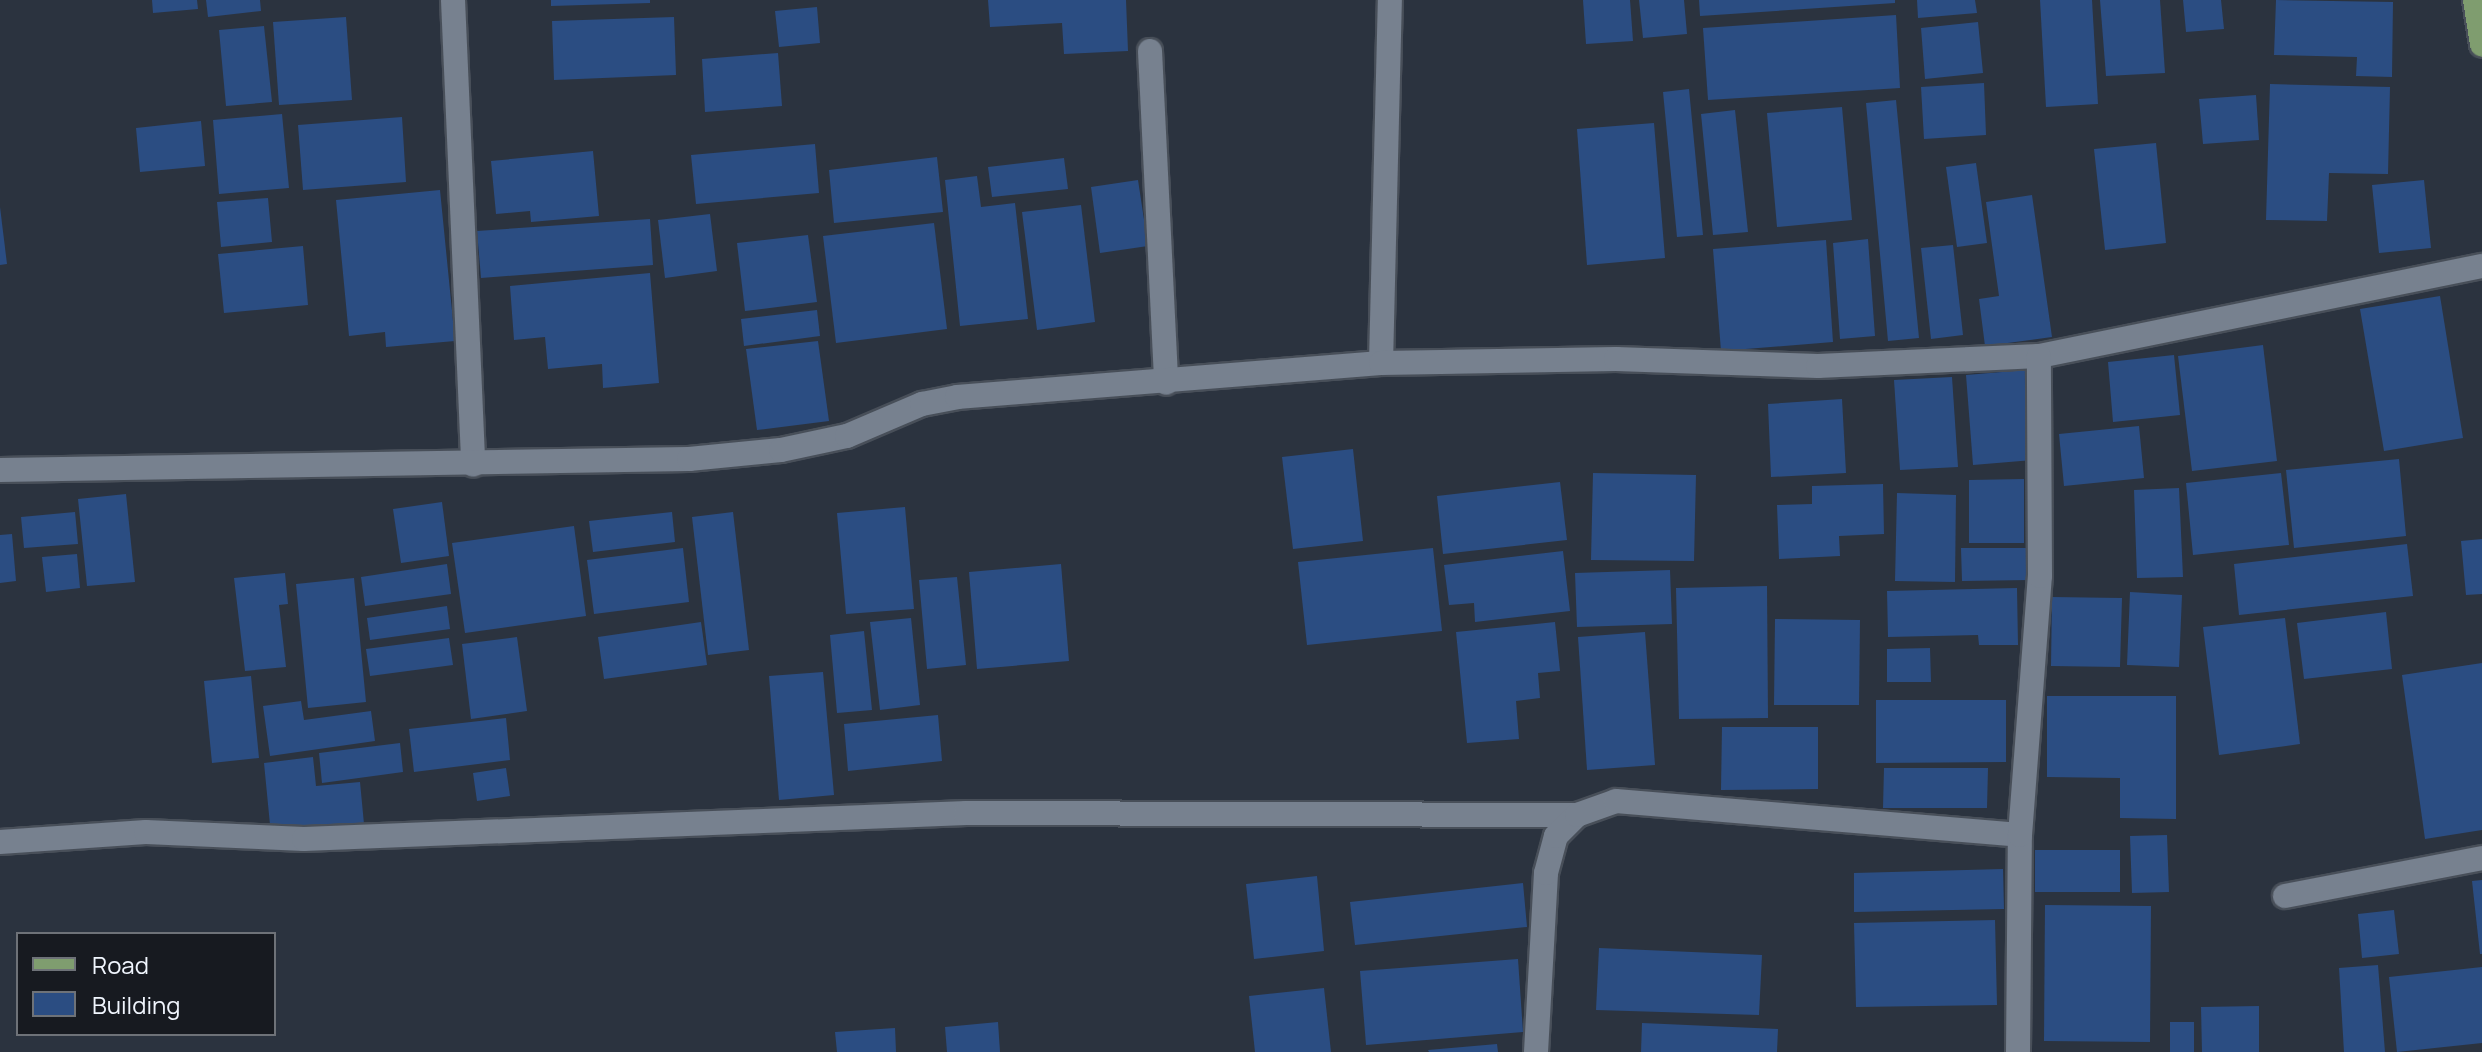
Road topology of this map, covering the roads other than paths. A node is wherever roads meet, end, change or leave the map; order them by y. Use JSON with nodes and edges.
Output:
{"nodes":[{"id":1,"x":453,"y":0,"type":"edge"},
{"id":2,"x":1390,"y":0,"type":"edge"},
{"id":3,"x":2475,"y":0,"type":"edge"},
{"id":4,"x":2482,"y":44,"type":"edge"},
{"id":5,"x":1150,"y":51,"type":"dead end"},
{"id":6,"x":2482,"y":266,"type":"edge"},
{"id":7,"x":2039,"y":356,"type":"junction"},
{"id":8,"x":1381,"y":363,"type":"junction"},
{"id":9,"x":1166,"y":383,"type":"junction"},
{"id":10,"x":473,"y":465,"type":"junction"},
{"id":11,"x":0,"y":470,"type":"edge"},
{"id":12,"x":1577,"y":815,"type":"junction"},
{"id":13,"x":2020,"y":835,"type":"junction"},
{"id":14,"x":0,"y":842,"type":"edge"},
{"id":15,"x":2482,"y":858,"type":"edge"},
{"id":16,"x":2285,"y":896,"type":"dead end"},
{"id":17,"x":1536,"y":1052,"type":"edge"},
{"id":18,"x":2018,"y":1052,"type":"edge"}],
"edges":[{"from":1,"to":10,"type":"street"},
{"from":2,"to":8,"type":"street"},
{"from":3,"to":4,"type":"main road"},
{"from":5,"to":9,"type":"street"},
{"from":6,"to":7,"type":"street"},
{"from":7,"to":8,"type":"street"},
{"from":7,"to":13,"type":"street"},
{"from":8,"to":9,"type":"street"},
{"from":9,"to":10,"type":"street"},
{"from":10,"to":11,"type":"street"},
{"from":12,"to":13,"type":"street"},
{"from":12,"to":14,"type":"street"},
{"from":12,"to":17,"type":"street"},
{"from":13,"to":18,"type":"street"},
{"from":15,"to":16,"type":"street"}]}
